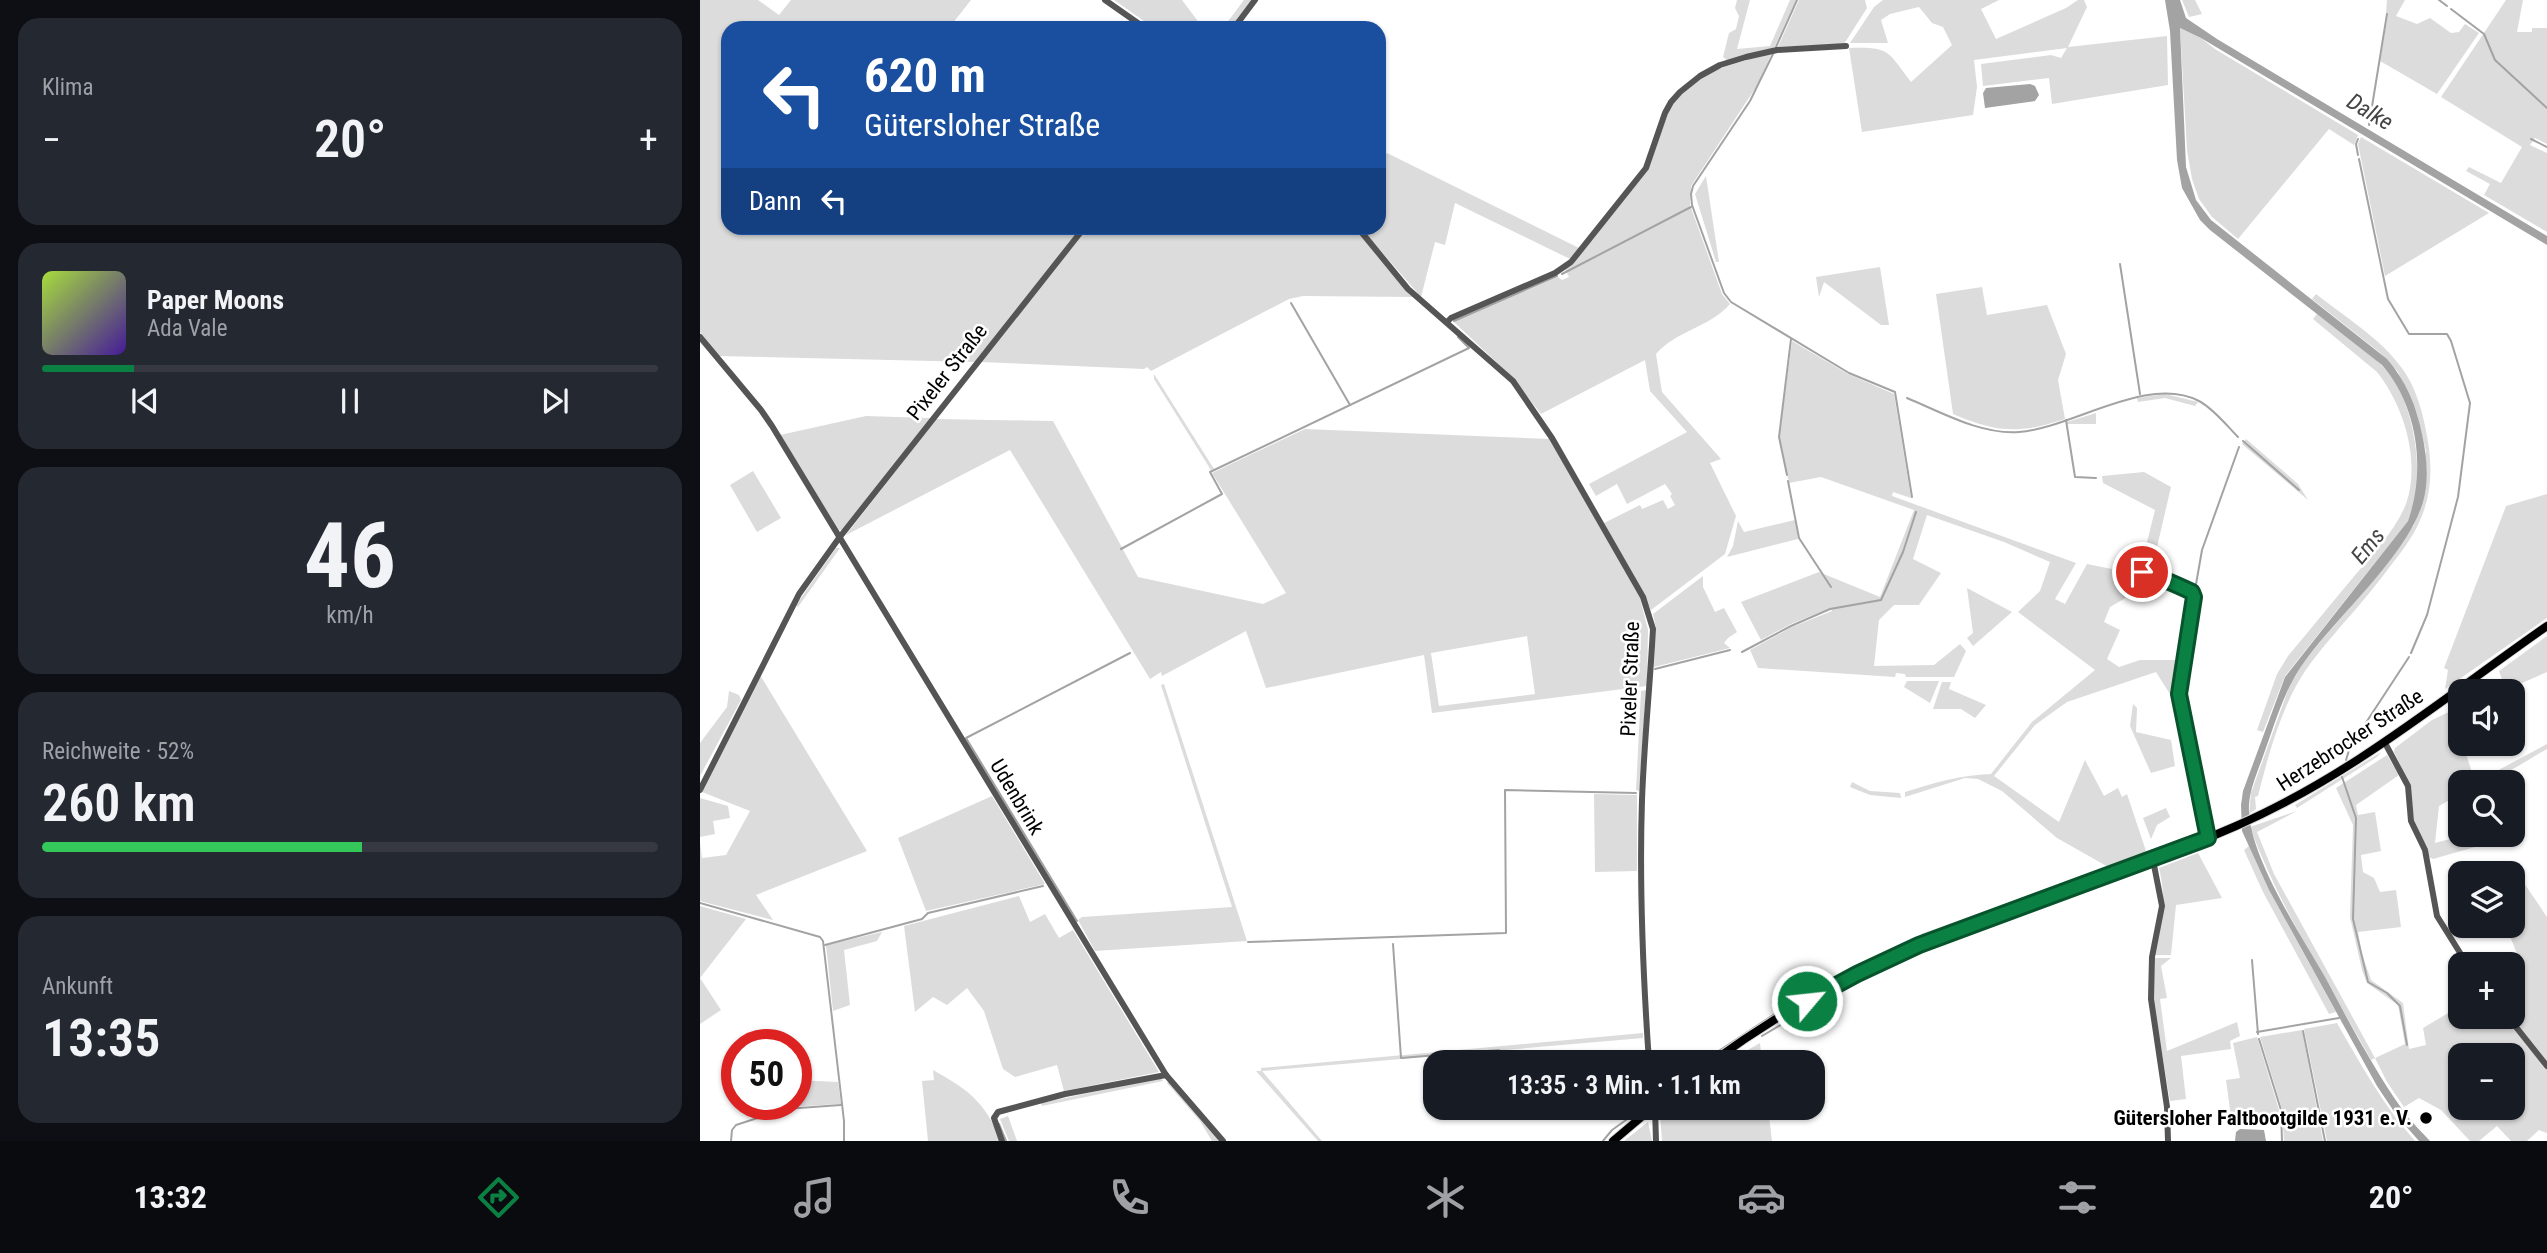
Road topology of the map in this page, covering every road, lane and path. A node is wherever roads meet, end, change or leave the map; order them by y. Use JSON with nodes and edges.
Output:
{"nodes":[{"id":1,"x":1105,"y":0,"type":"edge"},
{"id":2,"x":1255,"y":0,"type":"edge"},
{"id":3,"x":1134,"y":21,"type":"edge"},
{"id":4,"x":1239,"y":21,"type":"edge"},
{"id":5,"x":1846,"y":46,"type":"dead end"},
{"id":6,"x":1078,"y":235,"type":"edge"},
{"id":7,"x":1364,"y":235,"type":"edge"},
{"id":8,"x":1447,"y":322,"type":"junction"},
{"id":9,"x":700,"y":337,"type":"edge"},
{"id":10,"x":839,"y":538,"type":"junction"},
{"id":11,"x":2142,"y":572,"type":"dead end"},
{"id":12,"x":2547,"y":626,"type":"edge"},
{"id":13,"x":2385,"y":743,"type":"junction"},
{"id":14,"x":700,"y":790,"type":"edge"},
{"id":15,"x":2208,"y":838,"type":"junction"},
{"id":16,"x":2153,"y":860,"type":"junction"},
{"id":17,"x":2460,"y":952,"type":"edge"},
{"id":18,"x":2518,"y":1029,"type":"edge"},
{"id":19,"x":1648,"y":1050,"type":"edge"},
{"id":20,"x":1730,"y":1050,"type":"edge"},
{"id":21,"x":2547,"y":1066,"type":"edge"},
{"id":22,"x":1166,"y":1075,"type":"junction"},
{"id":23,"x":1638,"y":1120,"type":"edge"},
{"id":24,"x":1654,"y":1120,"type":"edge"},
{"id":25,"x":1002,"y":1141,"type":"edge"},
{"id":26,"x":1223,"y":1141,"type":"edge"},
{"id":27,"x":1613,"y":1141,"type":"edge"},
{"id":28,"x":1656,"y":1141,"type":"edge"},
{"id":29,"x":2168,"y":1141,"type":"edge"}],
"edges":[{"from":1,"to":3,"type":"street"},
{"from":2,"to":4,"type":"street"},
{"from":5,"to":8,"type":"street"},
{"from":6,"to":10,"type":"street","name":"Pixeler Straße"},
{"from":7,"to":8,"type":"street","name":"Pixeler Straße"},
{"from":8,"to":19,"type":"street","name":"Pixeler Straße"},
{"from":9,"to":10,"type":"street","name":"Udenbrink"},
{"from":10,"to":14,"type":"street"},
{"from":10,"to":22,"type":"street","name":"Udenbrink"},
{"from":11,"to":15,"type":"street"},
{"from":12,"to":13,"type":"main road","name":"Herzebrocker Straße"},
{"from":13,"to":15,"type":"main road","name":"Herzebrocker Straße"},
{"from":13,"to":17,"type":"street"},
{"from":15,"to":16,"type":"main road","name":"Herzebrocker Straße"},
{"from":16,"to":20,"type":"main road","name":"Herzebrocker Straße"},
{"from":16,"to":29,"type":"street"},
{"from":18,"to":21,"type":"street"},
{"from":22,"to":25,"type":"street"},
{"from":22,"to":26,"type":"street","name":"Udenbrink"},
{"from":23,"to":27,"type":"main road"},
{"from":24,"to":28,"type":"street"}]}
